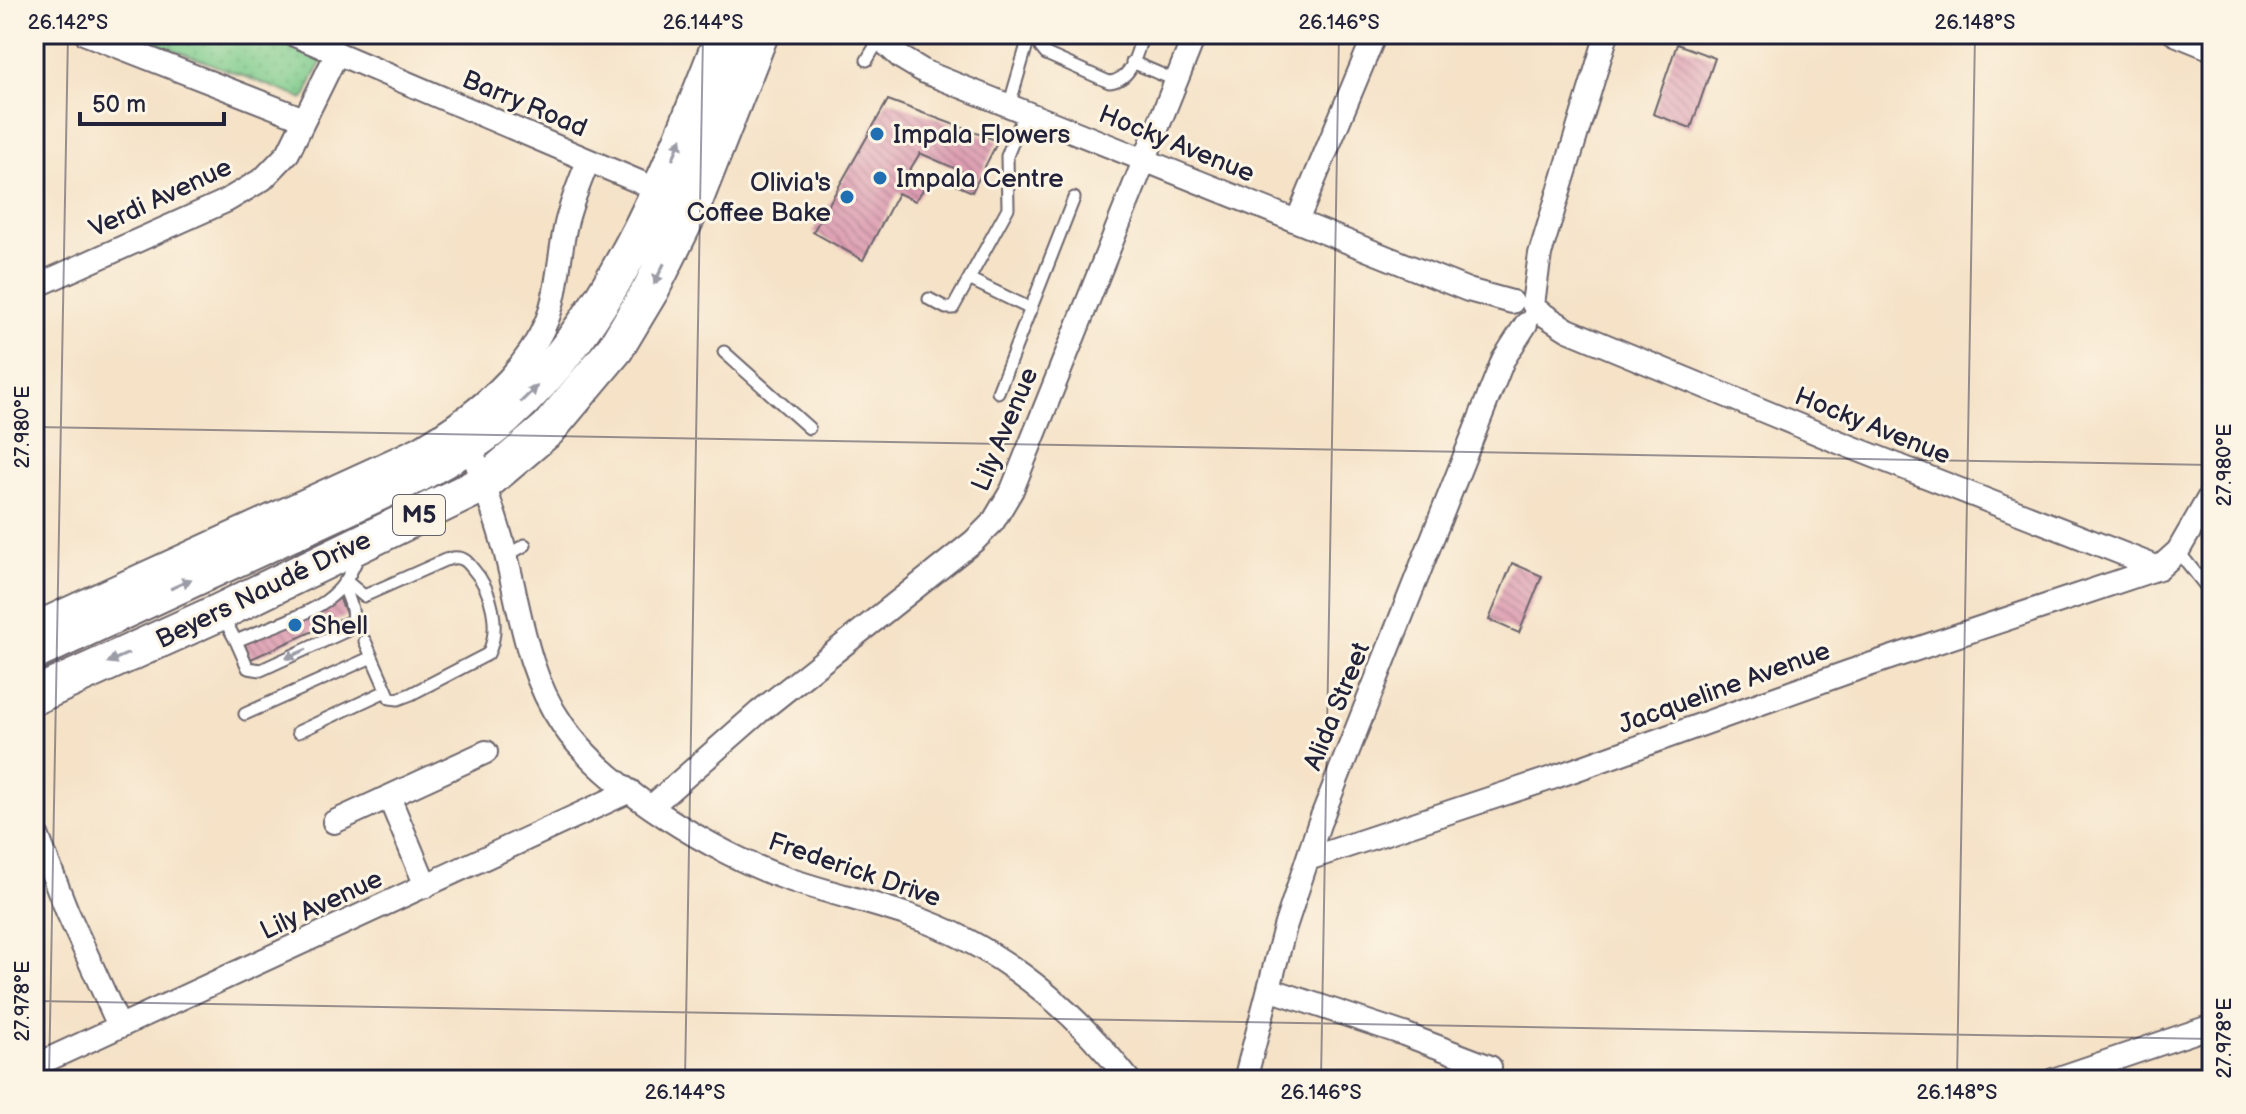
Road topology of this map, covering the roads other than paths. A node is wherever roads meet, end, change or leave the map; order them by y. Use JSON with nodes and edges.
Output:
{"nodes":[{"id":1,"x":86,"y":34,"type":"edge"},
{"id":2,"x":292,"y":34,"type":"edge"},
{"id":3,"x":724,"y":34,"type":"edge"},
{"id":4,"x":760,"y":34,"type":"edge"},
{"id":5,"x":1030,"y":34,"type":"edge"},
{"id":6,"x":1044,"y":34,"type":"edge"},
{"id":7,"x":1143,"y":34,"type":"edge"},
{"id":8,"x":1195,"y":34,"type":"edge"},
{"id":9,"x":1375,"y":34,"type":"edge"},
{"id":10,"x":1607,"y":34,"type":"edge"},
{"id":11,"x":2175,"y":34,"type":"edge"},
{"id":12,"x":877,"y":36,"type":"edge"},
{"id":13,"x":2212,"y":49,"type":"edge"},
{"id":14,"x":337,"y":53,"type":"junction"},
{"id":15,"x":867,"y":60,"type":"dead end"},
{"id":16,"x":1132,"y":62,"type":"junction"},
{"id":17,"x":1177,"y":81,"type":"junction"},
{"id":18,"x":1017,"y":109,"type":"junction"},
{"id":19,"x":304,"y":119,"type":"junction"},
{"id":20,"x":588,"y":161,"type":"junction"},
{"id":21,"x":1145,"y":161,"type":"junction"},
{"id":22,"x":659,"y":191,"type":"junction"},
{"id":23,"x":1074,"y":198,"type":"dead end"},
{"id":24,"x":693,"y":204,"type":"junction"},
{"id":25,"x":1297,"y":221,"type":"junction"},
{"id":26,"x":969,"y":279,"type":"junction"},
{"id":27,"x":34,"y":287,"type":"edge"},
{"id":28,"x":929,"y":299,"type":"dead end"},
{"id":29,"x":1031,"y":309,"type":"junction"},
{"id":30,"x":1522,"y":311,"type":"junction"},
{"id":31,"x":724,"y":352,"type":"dead end"},
{"id":32,"x":998,"y":392,"type":"dead end"},
{"id":33,"x":809,"y":428,"type":"dead end"},
{"id":34,"x":470,"y":445,"type":"junction"},
{"id":35,"x":483,"y":484,"type":"junction"},
{"id":36,"x":2212,"y":492,"type":"edge"},
{"id":37,"x":367,"y":540,"type":"junction"},
{"id":38,"x":2178,"y":551,"type":"junction"},
{"id":39,"x":2159,"y":568,"type":"junction"},
{"id":40,"x":344,"y":582,"type":"junction"},
{"id":41,"x":2212,"y":594,"type":"edge"},
{"id":42,"x":34,"y":624,"type":"edge"},
{"id":43,"x":228,"y":626,"type":"junction"},
{"id":44,"x":365,"y":641,"type":"dead end"},
{"id":45,"x":34,"y":652,"type":"edge"},
{"id":46,"x":372,"y":657,"type":"junction"},
{"id":47,"x":386,"y":691,"type":"junction"},
{"id":48,"x":34,"y":696,"type":"edge"},
{"id":49,"x":245,"y":714,"type":"dead end"},
{"id":50,"x":298,"y":732,"type":"dead end"},
{"id":51,"x":486,"y":752,"type":"dead end"},
{"id":52,"x":630,"y":791,"type":"junction"},
{"id":53,"x":389,"y":797,"type":"junction"},
{"id":54,"x":652,"y":806,"type":"junction"},
{"id":55,"x":334,"y":822,"type":"dead end"},
{"id":56,"x":34,"y":827,"type":"edge"},
{"id":57,"x":1308,"y":859,"type":"junction"},
{"id":58,"x":426,"y":886,"type":"junction"},
{"id":59,"x":1269,"y":989,"type":"junction"},
{"id":60,"x":119,"y":1026,"type":"junction"},
{"id":61,"x":2212,"y":1026,"type":"edge"},
{"id":62,"x":34,"y":1066,"type":"edge"},
{"id":63,"x":1490,"y":1067,"type":"dead end"},
{"id":64,"x":1129,"y":1080,"type":"edge"},
{"id":65,"x":1245,"y":1080,"type":"edge"},
{"id":66,"x":2053,"y":1080,"type":"edge"}],
"edges":[{"from":1,"to":19,"type":"street"},
{"from":2,"to":14,"type":"street","name":"Barry Road"},
{"from":22,"to":3,"type":"main road","name":"Beyers Naudé Drive","number":"M5","one_way":true},
{"from":4,"to":24,"type":"main road","name":"Beyers Naudé Drive","number":"M5"},
{"from":5,"to":18,"type":"lane"},
{"from":6,"to":16,"type":"lane"},
{"from":7,"to":16,"type":"lane"},
{"from":8,"to":17,"type":"street","name":"Lily Avenue"},
{"from":9,"to":25,"type":"street"},
{"from":10,"to":30,"type":"street","name":"Alida Street"},
{"from":11,"to":13,"type":"street"},
{"from":12,"to":15,"type":"lane"},
{"from":12,"to":18,"type":"street","name":"Hocky Avenue"},
{"from":14,"to":19,"type":"street","name":"Verdi Avenue"},
{"from":14,"to":20,"type":"street","name":"Barry Road"},
{"from":16,"to":17,"type":"lane"},
{"from":17,"to":21,"type":"street","name":"Lily Avenue"},
{"from":18,"to":21,"type":"street","name":"Hocky Avenue"},
{"from":18,"to":26,"type":"lane"},
{"from":19,"to":27,"type":"street","name":"Verdi Avenue"},
{"from":20,"to":22,"type":"street","name":"Barry Road"},
{"from":20,"to":42,"type":"street"},
{"from":21,"to":25,"type":"street","name":"Hocky Avenue"},
{"from":21,"to":54,"type":"street","name":"Lily Avenue"},
{"from":22,"to":24,"type":"street","name":"Barry Road"},
{"from":34,"to":22,"type":"main road","name":"Beyers Naudé Drive","number":"M5","one_way":true},
{"from":23,"to":29,"type":"lane"},
{"from":24,"to":35,"type":"main road","name":"Beyers Naudé Drive","number":"M5","one_way":true},
{"from":25,"to":30,"type":"street","name":"Hocky Avenue"},
{"from":26,"to":28,"type":"lane"},
{"from":26,"to":29,"type":"lane"},
{"from":29,"to":32,"type":"lane"},
{"from":30,"to":39,"type":"street","name":"Hocky Avenue"},
{"from":30,"to":57,"type":"street","name":"Alida Street"},
{"from":31,"to":33,"type":"lane"},
{"from":34,"to":35,"type":"street","name":"Frederick Drive"},
{"from":45,"to":34,"type":"main road","name":"Beyers Naudé Drive","number":"M5","one_way":true},
{"from":35,"to":37,"type":"main road","name":"Beyers Naudé Drive","number":"M5"},
{"from":35,"to":52,"type":"street","name":"Frederick Drive"},
{"from":36,"to":38,"type":"street"},
{"from":37,"to":40,"type":"lane"},
{"from":37,"to":43,"type":"main road","name":"Beyers Naudé Drive","number":"M5"},
{"from":38,"to":39,"type":"street"},
{"from":38,"to":41,"type":"lane"},
{"from":39,"to":57,"type":"street","name":"Jacqueline Avenue"},
{"from":40,"to":43,"type":"lane"},
{"from":40,"to":43,"type":"lane","one_way":true},
{"from":40,"to":47,"type":"lane"},
{"from":43,"to":48,"type":"main road","name":"Beyers Naudé Drive","number":"M5","one_way":true},
{"from":44,"to":46,"type":"lane"},
{"from":46,"to":47,"type":"lane"},
{"from":46,"to":49,"type":"lane"},
{"from":47,"to":50,"type":"lane"},
{"from":51,"to":53,"type":"street"},
{"from":52,"to":54,"type":"street","name":"Frederick Drive"},
{"from":52,"to":58,"type":"street","name":"Lily Avenue"},
{"from":53,"to":55,"type":"street"},
{"from":53,"to":58,"type":"street"},
{"from":54,"to":64,"type":"street","name":"Frederick Drive"},
{"from":56,"to":60,"type":"street"},
{"from":57,"to":59,"type":"street","name":"Alida Street"},
{"from":58,"to":60,"type":"street","name":"Lily Avenue"},
{"from":59,"to":63,"type":"street"},
{"from":59,"to":65,"type":"street","name":"Alida Street"},
{"from":60,"to":62,"type":"street","name":"Lily Avenue"},
{"from":61,"to":66,"type":"street"}]}
